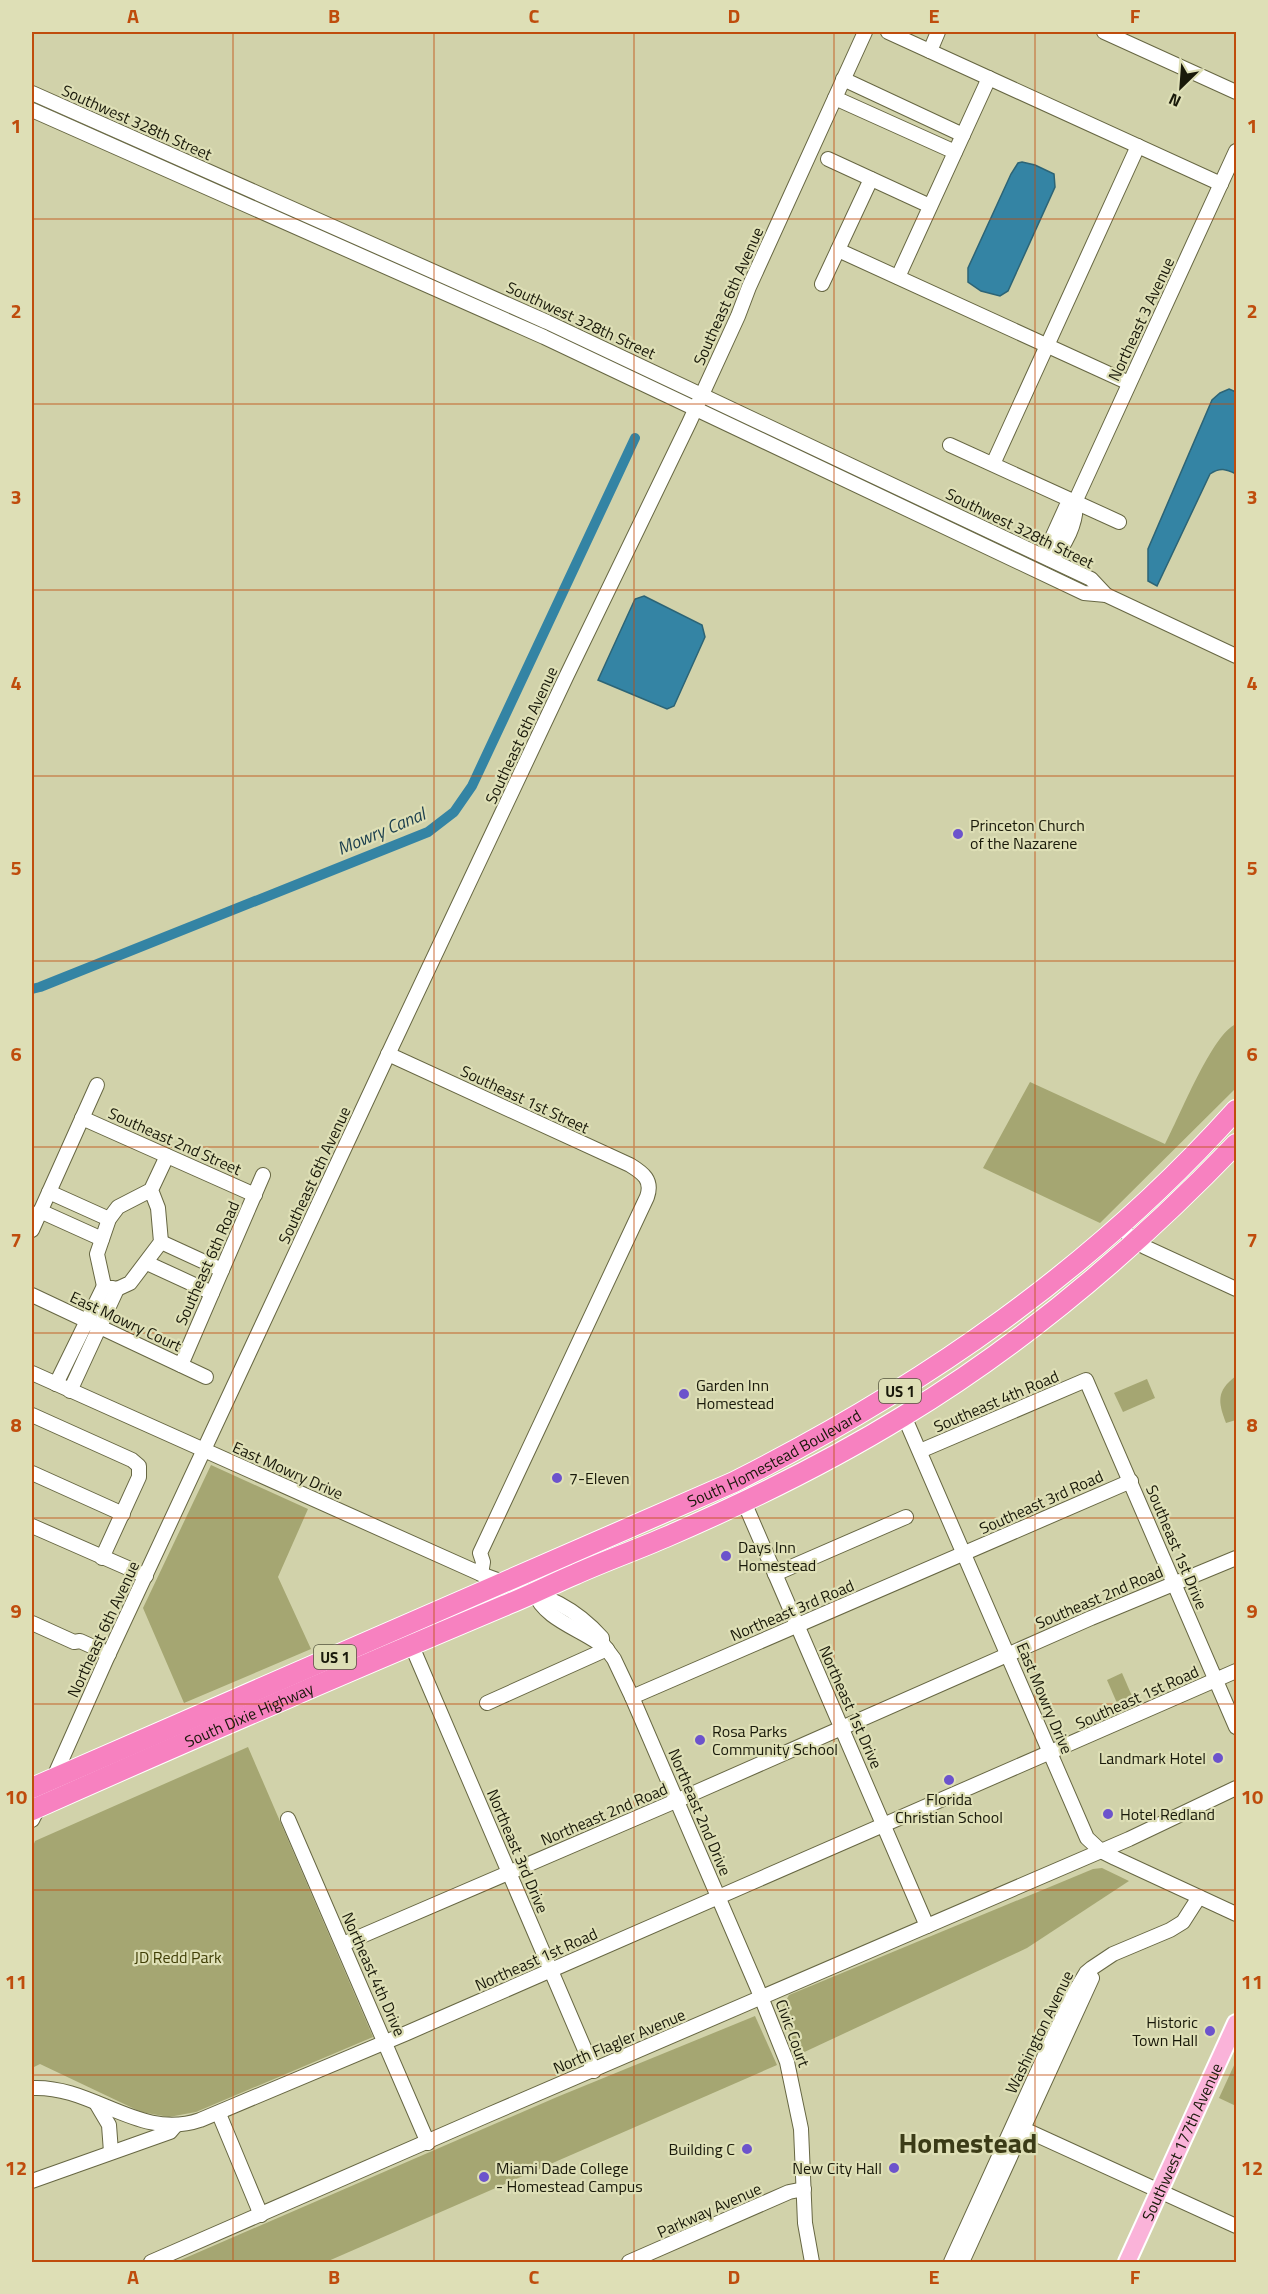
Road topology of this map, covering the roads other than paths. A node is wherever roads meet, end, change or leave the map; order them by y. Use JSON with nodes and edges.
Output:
{"nodes":[{"id":1,"x":865,"y":32,"type":"edge"},
{"id":2,"x":888,"y":32,"type":"edge"},
{"id":3,"x":938,"y":32,"type":"edge"},
{"id":4,"x":1104,"y":32,"type":"edge"},
{"id":5,"x":930,"y":51,"type":"junction"},
{"id":6,"x":989,"y":78,"type":"junction"},
{"id":7,"x":843,"y":79,"type":"junction"},
{"id":8,"x":1236,"y":92,"type":"edge"},
{"id":9,"x":32,"y":93,"type":"edge"},
{"id":10,"x":835,"y":98,"type":"junction"},
{"id":11,"x":32,"y":110,"type":"edge"},
{"id":12,"x":938,"y":123,"type":"junction"},
{"id":13,"x":963,"y":135,"type":"junction"},
{"id":14,"x":930,"y":141,"type":"junction"},
{"id":15,"x":1138,"y":147,"type":"junction"},
{"id":16,"x":1236,"y":151,"type":"edge"},
{"id":17,"x":955,"y":152,"type":"junction"},
{"id":18,"x":828,"y":159,"type":"dead end"},
{"id":19,"x":871,"y":179,"type":"junction"},
{"id":20,"x":1221,"y":184,"type":"junction"},
{"id":21,"x":930,"y":206,"type":"junction"},
{"id":22,"x":838,"y":250,"type":"junction"},
{"id":23,"x":898,"y":277,"type":"junction"},
{"id":24,"x":822,"y":284,"type":"dead end"},
{"id":25,"x":1047,"y":346,"type":"junction"},
{"id":26,"x":1130,"y":384,"type":"junction"},
{"id":27,"x":702,"y":395,"type":"junction"},
{"id":28,"x":696,"y":409,"type":"junction"},
{"id":29,"x":950,"y":445,"type":"dead end"},
{"id":30,"x":993,"y":464,"type":"junction"},
{"id":31,"x":1075,"y":502,"type":"junction"},
{"id":32,"x":1119,"y":522,"type":"dead end"},
{"id":33,"x":1050,"y":559,"type":"junction"},
{"id":34,"x":1106,"y":595,"type":"junction"},
{"id":35,"x":1236,"y":656,"type":"edge"},
{"id":36,"x":388,"y":1054,"type":"junction"},
{"id":37,"x":97,"y":1085,"type":"dead end"},
{"id":38,"x":1236,"y":1110,"type":"edge"},
{"id":39,"x":82,"y":1118,"type":"junction"},
{"id":40,"x":1236,"y":1144,"type":"edge"},
{"id":41,"x":167,"y":1156,"type":"junction"},
{"id":42,"x":263,"y":1175,"type":"dead end"},
{"id":43,"x":151,"y":1190,"type":"junction"},
{"id":44,"x":49,"y":1192,"type":"junction"},
{"id":45,"x":255,"y":1195,"type":"junction"},
{"id":46,"x":40,"y":1211,"type":"junction"},
{"id":47,"x":109,"y":1219,"type":"junction"},
{"id":48,"x":1119,"y":1226,"type":"junction"},
{"id":49,"x":32,"y":1230,"type":"edge"},
{"id":50,"x":102,"y":1239,"type":"junction"},
{"id":51,"x":160,"y":1242,"type":"junction"},
{"id":52,"x":1136,"y":1242,"type":"junction"},
{"id":53,"x":147,"y":1263,"type":"junction"},
{"id":54,"x":222,"y":1270,"type":"junction"},
{"id":55,"x":110,"y":1287,"type":"junction"},
{"id":56,"x":1236,"y":1289,"type":"edge"},
{"id":57,"x":212,"y":1293,"type":"junction"},
{"id":58,"x":32,"y":1295,"type":"edge"},
{"id":59,"x":93,"y":1324,"type":"junction"},
{"id":60,"x":980,"y":1337,"type":"junction"},
{"id":61,"x":181,"y":1365,"type":"junction"},
{"id":62,"x":32,"y":1373,"type":"edge"},
{"id":63,"x":206,"y":1377,"type":"dead end"},
{"id":64,"x":1086,"y":1380,"type":"joint"},
{"id":65,"x":56,"y":1384,"type":"junction"},
{"id":66,"x":70,"y":1390,"type":"junction"},
{"id":67,"x":885,"y":1400,"type":"junction"},
{"id":68,"x":32,"y":1414,"type":"edge"},
{"id":69,"x":904,"y":1416,"type":"junction"},
{"id":70,"x":204,"y":1451,"type":"junction"},
{"id":71,"x":920,"y":1451,"type":"junction"},
{"id":72,"x":32,"y":1473,"type":"edge"},
{"id":73,"x":801,"y":1473,"type":"junction"},
{"id":74,"x":1131,"y":1481,"type":"junction"},
{"id":75,"x":744,"y":1502,"type":"junction"},
{"id":76,"x":123,"y":1514,"type":"junction"},
{"id":77,"x":906,"y":1517,"type":"dead end"},
{"id":78,"x":32,"y":1526,"type":"edge"},
{"id":79,"x":480,"y":1553,"type":"junction"},
{"id":80,"x":965,"y":1553,"type":"junction"},
{"id":81,"x":102,"y":1557,"type":"junction"},
{"id":82,"x":1236,"y":1558,"type":"edge"},
{"id":83,"x":461,"y":1565,"type":"junction"},
{"id":84,"x":481,"y":1574,"type":"junction"},
{"id":85,"x":775,"y":1574,"type":"junction"},
{"id":86,"x":146,"y":1576,"type":"junction"},
{"id":87,"x":505,"y":1583,"type":"junction"},
{"id":88,"x":1174,"y":1583,"type":"junction"},
{"id":89,"x":534,"y":1592,"type":"junction"},
{"id":90,"x":32,"y":1623,"type":"edge"},
{"id":91,"x":798,"y":1626,"type":"junction"},
{"id":92,"x":411,"y":1644,"type":"junction"},
{"id":93,"x":605,"y":1646,"type":"junction"},
{"id":94,"x":1008,"y":1654,"type":"junction"},
{"id":95,"x":107,"y":1657,"type":"junction"},
{"id":96,"x":1236,"y":1671,"type":"edge"},
{"id":97,"x":1216,"y":1680,"type":"junction"},
{"id":98,"x":632,"y":1697,"type":"junction"},
{"id":99,"x":488,"y":1703,"type":"dead end"},
{"id":100,"x":1236,"y":1727,"type":"edge"},
{"id":101,"x":842,"y":1728,"type":"junction"},
{"id":102,"x":1050,"y":1753,"type":"junction"},
{"id":103,"x":52,"y":1779,"type":"junction"},
{"id":104,"x":32,"y":1788,"type":"edge"},
{"id":105,"x":1236,"y":1788,"type":"edge"},
{"id":106,"x":677,"y":1801,"type":"junction"},
{"id":107,"x":33,"y":1812,"type":"edge"},
{"id":108,"x":288,"y":1819,"type":"dead end"},
{"id":109,"x":883,"y":1825,"type":"junction"},
{"id":110,"x":1101,"y":1851,"type":"junction"},
{"id":111,"x":509,"y":1873,"type":"junction"},
{"id":112,"x":718,"y":1897,"type":"junction"},
{"id":113,"x":1199,"y":1897,"type":"junction"},
{"id":114,"x":1236,"y":1914,"type":"edge"},
{"id":115,"x":927,"y":1926,"type":"junction"},
{"id":116,"x":343,"y":1944,"type":"junction"},
{"id":117,"x":552,"y":1970,"type":"junction"},
{"id":118,"x":762,"y":1998,"type":"junction"},
{"id":119,"x":1236,"y":2023,"type":"edge"},
{"id":120,"x":386,"y":2042,"type":"junction"},
{"id":121,"x":594,"y":2071,"type":"junction"},
{"id":122,"x":32,"y":2088,"type":"edge"},
{"id":123,"x":95,"y":2101,"type":"junction"},
{"id":124,"x":219,"y":2114,"type":"junction"},
{"id":125,"x":176,"y":2125,"type":"junction"},
{"id":126,"x":1018,"y":2126,"type":"junction"},
{"id":127,"x":428,"y":2143,"type":"junction"},
{"id":128,"x":111,"y":2152,"type":"junction"},
{"id":129,"x":32,"y":2181,"type":"edge"},
{"id":130,"x":804,"y":2189,"type":"junction"},
{"id":131,"x":1160,"y":2191,"type":"junction"},
{"id":132,"x":261,"y":2215,"type":"junction"},
{"id":133,"x":1236,"y":2226,"type":"edge"},
{"id":134,"x":151,"y":2262,"type":"edge"},
{"id":135,"x":629,"y":2262,"type":"edge"},
{"id":136,"x":812,"y":2262,"type":"edge"},
{"id":137,"x":951,"y":2262,"type":"edge"},
{"id":138,"x":962,"y":2262,"type":"edge"},
{"id":139,"x":1127,"y":2262,"type":"edge"}],
"edges":[{"from":1,"to":7,"type":"street","name":"Southeast 6th Avenue"},
{"from":2,"to":5,"type":"street"},
{"from":3,"to":5,"type":"street"},
{"from":4,"to":8,"type":"street"},
{"from":5,"to":6,"type":"street"},
{"from":6,"to":13,"type":"street"},
{"from":6,"to":15,"type":"street"},
{"from":7,"to":10,"type":"street","name":"Southeast 6th Avenue"},
{"from":7,"to":12,"type":"street"},
{"from":9,"to":27,"type":"street","name":"Southwest 328th Street"},
{"from":10,"to":14,"type":"street"},
{"from":10,"to":27,"type":"street","name":"Southeast 6th Avenue"},
{"from":11,"to":28,"type":"street","name":"Southwest 328th Street"},
{"from":12,"to":13,"type":"street"},
{"from":12,"to":14,"type":"street"},
{"from":13,"to":17,"type":"street"},
{"from":14,"to":17,"type":"street"},
{"from":15,"to":20,"type":"street"},
{"from":15,"to":25,"type":"street"},
{"from":16,"to":20,"type":"street","name":"Northeast 3 Avenue"},
{"from":17,"to":21,"type":"street"},
{"from":18,"to":19,"type":"street"},
{"from":19,"to":21,"type":"street"},
{"from":19,"to":22,"type":"street"},
{"from":20,"to":26,"type":"street","name":"Northeast 3 Avenue"},
{"from":21,"to":23,"type":"street"},
{"from":22,"to":23,"type":"street"},
{"from":22,"to":24,"type":"street"},
{"from":23,"to":25,"type":"street"},
{"from":25,"to":26,"type":"street"},
{"from":25,"to":30,"type":"street"},
{"from":26,"to":31,"type":"street","name":"Northeast 3 Avenue"},
{"from":27,"to":28,"type":"street","name":"Southeast 6th Avenue"},
{"from":27,"to":33,"type":"street","name":"Southwest 328th Street"},
{"from":28,"to":34,"type":"street","name":"Southwest 328th Street"},
{"from":28,"to":36,"type":"street","name":"Southeast 6th Avenue"},
{"from":29,"to":30,"type":"street"},
{"from":30,"to":31,"type":"street"},
{"from":31,"to":32,"type":"street"},
{"from":31,"to":33,"type":"street","name":"Northeast 3 Avenue"},
{"from":33,"to":34,"type":"street","name":"Southwest 328th Street"},
{"from":34,"to":35,"type":"street","name":"Southwest 328th Street"},
{"from":36,"to":70,"type":"street","name":"Southeast 6th Avenue"},
{"from":36,"to":79,"type":"street","name":"Southeast 1st Street"},
{"from":37,"to":39,"type":"street"},
{"from":38,"to":48,"type":"highway","name":"South Homestead Boulevard","number":"US 1"},
{"from":39,"to":41,"type":"street","name":"Southeast 2nd Street"},
{"from":39,"to":44,"type":"street"},
{"from":40,"to":52,"type":"highway","name":"South Homestead Boulevard","number":"US 1"},
{"from":41,"to":43,"type":"street"},
{"from":41,"to":45,"type":"street","name":"Southeast 2nd Street"},
{"from":42,"to":45,"type":"street","name":"Southeast 6th Road"},
{"from":43,"to":47,"type":"street"},
{"from":43,"to":51,"type":"street"},
{"from":44,"to":46,"type":"street"},
{"from":44,"to":47,"type":"street"},
{"from":45,"to":54,"type":"street","name":"Southeast 6th Road"},
{"from":46,"to":49,"type":"street"},
{"from":46,"to":50,"type":"street"},
{"from":47,"to":50,"type":"street"},
{"from":48,"to":52,"type":"street"},
{"from":48,"to":60,"type":"highway","name":"South Homestead Boulevard","number":"US 1"},
{"from":50,"to":55,"type":"street"},
{"from":51,"to":53,"type":"street"},
{"from":51,"to":54,"type":"street"},
{"from":52,"to":56,"type":"street"},
{"from":52,"to":69,"type":"highway","name":"South Homestead Boulevard","number":"US 1"},
{"from":53,"to":55,"type":"street"},
{"from":53,"to":57,"type":"street"},
{"from":54,"to":57,"type":"street","name":"Southeast 6th Road"},
{"from":55,"to":59,"type":"street"},
{"from":57,"to":61,"type":"street","name":"Southeast 6th Road"},
{"from":58,"to":59,"type":"street","name":"East Mowry Court"},
{"from":59,"to":61,"type":"street","name":"East Mowry Court"},
{"from":59,"to":65,"type":"street"},
{"from":59,"to":66,"type":"street"},
{"from":60,"to":67,"type":"highway","name":"South Homestead Boulevard","number":"US 1"},
{"from":60,"to":69,"type":"highway"},
{"from":61,"to":63,"type":"street","name":"East Mowry Court"},
{"from":62,"to":65,"type":"street","name":"East Mowry Drive"},
{"from":64,"to":71,"type":"street","name":"Southeast 4th Road"},
{"from":64,"to":74,"type":"street","name":"Southeast 1st Drive"},
{"from":65,"to":66,"type":"street","name":"East Mowry Drive"},
{"from":66,"to":70,"type":"street","name":"East Mowry Drive"},
{"from":67,"to":73,"type":"highway"},
{"from":67,"to":87,"type":"highway","name":"South Homestead Boulevard","number":"US 1"},
{"from":68,"to":76,"type":"street"},
{"from":69,"to":71,"type":"street","name":"East Mowry Drive"},
{"from":69,"to":73,"type":"highway","name":"South Homestead Boulevard","number":"US 1"},
{"from":70,"to":83,"type":"street","name":"East Mowry Drive"},
{"from":70,"to":86,"type":"street","name":"Northeast 6th Avenue"},
{"from":71,"to":80,"type":"street","name":"East Mowry Drive"},
{"from":72,"to":76,"type":"street"},
{"from":73,"to":75,"type":"highway","name":"South Homestead Boulevard","number":"US 1"},
{"from":74,"to":80,"type":"street","name":"Southeast 3rd Road"},
{"from":74,"to":88,"type":"street","name":"Southeast 1st Drive"},
{"from":75,"to":85,"type":"street","name":"Northeast 1st Drive"},
{"from":75,"to":89,"type":"highway","name":"South Homestead Boulevard","number":"US 1"},
{"from":76,"to":81,"type":"street"},
{"from":77,"to":85,"type":"street"},
{"from":78,"to":81,"type":"street"},
{"from":79,"to":83,"type":"street"},
{"from":79,"to":84,"type":"street"},
{"from":80,"to":91,"type":"street","name":"Northeast 3rd Road"},
{"from":80,"to":94,"type":"street","name":"East Mowry Drive"},
{"from":81,"to":86,"type":"street"},
{"from":82,"to":88,"type":"street","name":"Southeast 2nd Road"},
{"from":83,"to":84,"type":"street","name":"East Mowry Drive"},
{"from":84,"to":87,"type":"street","name":"East Mowry Drive"},
{"from":85,"to":91,"type":"street","name":"Northeast 1st Drive"},
{"from":86,"to":95,"type":"street","name":"Northeast 6th Avenue"},
{"from":87,"to":89,"type":"street","name":"East Mowry Drive"},
{"from":87,"to":103,"type":"highway","name":"South Dixie Highway","number":"US 1"},
{"from":88,"to":94,"type":"street","name":"Southeast 2nd Road"},
{"from":88,"to":97,"type":"street","name":"Southeast 1st Drive"},
{"from":89,"to":92,"type":"highway","name":"South Dixie Highway","number":"US 1"},
{"from":89,"to":93,"type":"street"},
{"from":90,"to":95,"type":"street"},
{"from":91,"to":98,"type":"street","name":"Northeast 3rd Road"},
{"from":91,"to":101,"type":"street","name":"Northeast 1st Drive"},
{"from":92,"to":107,"type":"highway","name":"South Dixie Highway","number":"US 1"},
{"from":92,"to":111,"type":"street","name":"Northeast 3rd Drive"},
{"from":93,"to":98,"type":"street","name":"Northeast 2nd Drive"},
{"from":93,"to":99,"type":"street"},
{"from":94,"to":101,"type":"street","name":"Northeast 2nd Road"},
{"from":94,"to":102,"type":"street","name":"East Mowry Drive"},
{"from":95,"to":103,"type":"street","name":"Northeast 6th Avenue"},
{"from":96,"to":97,"type":"street","name":"Southeast 1st Road"},
{"from":97,"to":100,"type":"street","name":"Southeast 1st Drive"},
{"from":97,"to":102,"type":"street","name":"Southeast 1st Road"},
{"from":98,"to":106,"type":"street","name":"Northeast 2nd Drive"},
{"from":101,"to":106,"type":"street","name":"Northeast 2nd Road"},
{"from":101,"to":109,"type":"street","name":"Northeast 1st Drive"},
{"from":102,"to":109,"type":"street","name":"Northeast 1st Road"},
{"from":102,"to":110,"type":"street","name":"East Mowry Drive"},
{"from":103,"to":104,"type":"highway","name":"South Dixie Highway","number":"US 1"},
{"from":103,"to":107,"type":"street","name":"Northeast 6th Avenue"},
{"from":105,"to":110,"type":"street","name":"North Flagler Avenue"},
{"from":106,"to":111,"type":"street","name":"Northeast 2nd Road"},
{"from":106,"to":112,"type":"street","name":"Northeast 2nd Drive"},
{"from":108,"to":116,"type":"street","name":"Northeast 4th Drive"},
{"from":109,"to":112,"type":"street","name":"Northeast 1st Road"},
{"from":109,"to":115,"type":"street","name":"Northeast 1st Drive"},
{"from":110,"to":113,"type":"street","name":"East Mowry Drive"},
{"from":110,"to":115,"type":"street","name":"North Flagler Avenue"},
{"from":111,"to":116,"type":"street","name":"Northeast 2nd Road"},
{"from":111,"to":117,"type":"street","name":"Northeast 3rd Drive"},
{"from":112,"to":117,"type":"street","name":"Northeast 1st Road"},
{"from":112,"to":118,"type":"street","name":"Northeast 2nd Drive"},
{"from":113,"to":114,"type":"street","name":"East Mowry Drive"},
{"from":113,"to":126,"type":"street","name":"Washington Avenue"},
{"from":115,"to":118,"type":"street","name":"North Flagler Avenue"},
{"from":116,"to":120,"type":"street","name":"Northeast 4th Drive"},
{"from":117,"to":120,"type":"street","name":"Northeast 1st Road"},
{"from":117,"to":121,"type":"street","name":"Northeast 3rd Drive"},
{"from":118,"to":121,"type":"street","name":"North Flagler Avenue"},
{"from":118,"to":130,"type":"street","name":"Civic Court"},
{"from":119,"to":131,"type":"main road","name":"Southwest 177th Avenue"},
{"from":120,"to":124,"type":"street","name":"Northeast 1st Road"},
{"from":120,"to":127,"type":"street","name":"Northeast 4th Drive"},
{"from":121,"to":127,"type":"street","name":"North Flagler Avenue"},
{"from":122,"to":123,"type":"street"},
{"from":123,"to":125,"type":"street"},
{"from":123,"to":128,"type":"street"},
{"from":124,"to":125,"type":"street","name":"Northeast 1st Road"},
{"from":124,"to":132,"type":"street"},
{"from":125,"to":128,"type":"street","name":"Northeast 1st Road"},
{"from":126,"to":131,"type":"street"},
{"from":126,"to":137,"type":"street","name":"Washington Avenue"},
{"from":126,"to":138,"type":"street","name":"Washington Avenue"},
{"from":127,"to":132,"type":"street","name":"North Flagler Avenue"},
{"from":128,"to":129,"type":"street","name":"Northeast 1st Road"},
{"from":130,"to":135,"type":"street","name":"Parkway Avenue"},
{"from":130,"to":136,"type":"street","name":"Civic Court"},
{"from":131,"to":133,"type":"street"},
{"from":131,"to":139,"type":"main road","name":"Southwest 177th Avenue"},
{"from":132,"to":134,"type":"street","name":"North Flagler Avenue"}]}
